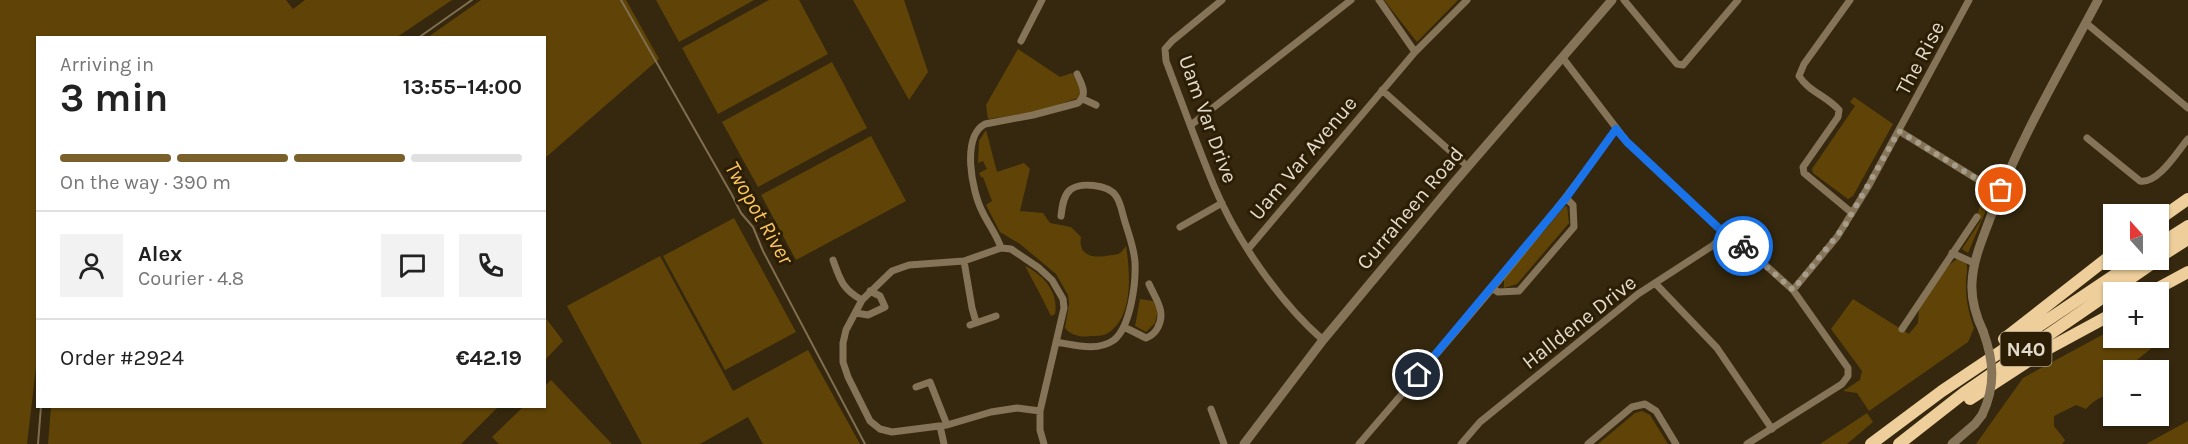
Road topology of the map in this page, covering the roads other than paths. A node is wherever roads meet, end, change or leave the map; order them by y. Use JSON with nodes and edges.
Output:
{"nodes":[{"id":1,"x":1042,"y":0,"type":"edge"},
{"id":2,"x":1222,"y":0,"type":"edge"},
{"id":3,"x":1351,"y":0,"type":"edge"},
{"id":4,"x":1379,"y":0,"type":"edge"},
{"id":5,"x":1467,"y":0,"type":"edge"},
{"id":6,"x":1611,"y":0,"type":"edge"},
{"id":7,"x":1624,"y":0,"type":"edge"},
{"id":8,"x":1738,"y":0,"type":"edge"},
{"id":9,"x":1850,"y":0,"type":"edge"},
{"id":10,"x":1969,"y":0,"type":"edge"},
{"id":11,"x":2098,"y":0,"type":"edge"},
{"id":12,"x":2086,"y":23,"type":"junction"},
{"id":13,"x":1021,"y":41,"type":"dead end"},
{"id":14,"x":1415,"y":52,"type":"junction"},
{"id":15,"x":1562,"y":57,"type":"junction"},
{"id":16,"x":1077,"y":74,"type":"dead end"},
{"id":17,"x":1383,"y":90,"type":"junction"},
{"id":18,"x":1083,"y":99,"type":"junction"},
{"id":19,"x":1096,"y":105,"type":"dead end"},
{"id":20,"x":2188,"y":108,"type":"edge"},
{"id":21,"x":1191,"y":125,"type":"junction"},
{"id":22,"x":1616,"y":129,"type":"junction"},
{"id":23,"x":1899,"y":131,"type":"junction"},
{"id":24,"x":2087,"y":138,"type":"dead end"},
{"id":25,"x":2188,"y":139,"type":"edge"},
{"id":26,"x":1467,"y":167,"type":"junction"},
{"id":27,"x":2001,"y":190,"type":"junction"},
{"id":28,"x":1566,"y":198,"type":"junction"},
{"id":29,"x":2188,"y":199,"type":"edge"},
{"id":30,"x":1222,"y":203,"type":"junction"},
{"id":31,"x":2169,"y":212,"type":"edge"},
{"id":32,"x":1852,"y":213,"type":"junction"},
{"id":33,"x":1061,"y":216,"type":"dead end"},
{"id":34,"x":1977,"y":217,"type":"dead end"},
{"id":35,"x":2188,"y":226,"type":"edge"},
{"id":36,"x":1180,"y":227,"type":"dead end"},
{"id":37,"x":1725,"y":234,"type":"junction"},
{"id":38,"x":2169,"y":238,"type":"edge"},
{"id":39,"x":2188,"y":239,"type":"edge"},
{"id":40,"x":1001,"y":248,"type":"junction"},
{"id":41,"x":1249,"y":249,"type":"junction"},
{"id":42,"x":2169,"y":252,"type":"edge"},
{"id":43,"x":1952,"y":253,"type":"junction"},
{"id":44,"x":832,"y":260,"type":"dead end"},
{"id":45,"x":964,"y":261,"type":"junction"},
{"id":46,"x":2103,"y":261,"type":"edge"},
{"id":47,"x":1974,"y":263,"type":"junction"},
{"id":48,"x":2122,"y":270,"type":"edge"},
{"id":49,"x":2142,"y":270,"type":"edge"},
{"id":50,"x":2188,"y":272,"type":"edge"},
{"id":51,"x":2169,"y":282,"type":"edge"},
{"id":52,"x":1149,"y":284,"type":"dead end"},
{"id":53,"x":1655,"y":284,"type":"junction"},
{"id":54,"x":1492,"y":288,"type":"junction"},
{"id":55,"x":1793,"y":290,"type":"junction"},
{"id":56,"x":870,"y":291,"type":"junction"},
{"id":57,"x":862,"y":300,"type":"junction"},
{"id":58,"x":856,"y":313,"type":"junction"},
{"id":59,"x":996,"y":316,"type":"dead end"},
{"id":60,"x":2103,"y":319,"type":"edge"},
{"id":61,"x":1124,"y":327,"type":"junction"},
{"id":62,"x":1902,"y":328,"type":"dead end"},
{"id":63,"x":1323,"y":340,"type":"junction"},
{"id":64,"x":1056,"y":342,"type":"junction"},
{"id":65,"x":916,"y":387,"type":"dead end"},
{"id":66,"x":1941,"y":391,"type":"junction"},
{"id":67,"x":1210,"y":409,"type":"dead end"},
{"id":68,"x":1040,"y":411,"type":"junction"},
{"id":69,"x":944,"y":426,"type":"junction"},
{"id":70,"x":1772,"y":429,"type":"junction"},
{"id":71,"x":944,"y":444,"type":"edge"},
{"id":72,"x":1044,"y":444,"type":"edge"},
{"id":73,"x":1224,"y":444,"type":"edge"},
{"id":74,"x":1244,"y":444,"type":"edge"},
{"id":75,"x":1359,"y":444,"type":"edge"},
{"id":76,"x":1461,"y":444,"type":"edge"},
{"id":77,"x":1588,"y":444,"type":"edge"},
{"id":78,"x":1676,"y":444,"type":"edge"},
{"id":79,"x":1747,"y":444,"type":"edge"},
{"id":80,"x":1871,"y":444,"type":"edge"},
{"id":81,"x":1900,"y":444,"type":"edge"},
{"id":82,"x":1953,"y":444,"type":"edge"}],
"edges":[{"from":1,"to":13,"type":"street"},
{"from":2,"to":21,"type":"street","name":"Uam Var Drive"},
{"from":3,"to":21,"type":"street"},
{"from":4,"to":14,"type":"street"},
{"from":5,"to":14,"type":"street","name":"Uam Var Avenue"},
{"from":6,"to":15,"type":"street","name":"Curraheen Road"},
{"from":7,"to":8,"type":"street"},
{"from":9,"to":32,"type":"street"},
{"from":10,"to":23,"type":"street","name":"The Rise"},
{"from":11,"to":12,"type":"street"},
{"from":12,"to":20,"type":"street"},
{"from":12,"to":27,"type":"street"},
{"from":14,"to":17,"type":"street","name":"Uam Var Avenue"},
{"from":15,"to":22,"type":"street"},
{"from":15,"to":26,"type":"street","name":"Curraheen Road"},
{"from":16,"to":18,"type":"street"},
{"from":17,"to":26,"type":"street","name":"Uam Var Avenue"},
{"from":17,"to":41,"type":"street","name":"Uam Var Avenue"},
{"from":18,"to":19,"type":"street"},
{"from":18,"to":40,"type":"street"},
{"from":21,"to":30,"type":"street","name":"Uam Var Drive"},
{"from":22,"to":28,"type":"street"},
{"from":22,"to":37,"type":"street"},
{"from":23,"to":27,"type":"street"},
{"from":23,"to":32,"type":"street","name":"The Rise"},
{"from":24,"to":25,"type":"street"},
{"from":26,"to":63,"type":"street","name":"Curraheen Road"},
{"from":27,"to":47,"type":"street"},
{"from":28,"to":54,"type":"street"},
{"from":28,"to":54,"type":"street"},
{"from":29,"to":31,"type":"highway"},
{"from":30,"to":36,"type":"street","name":"Uam Var Drive"},
{"from":30,"to":41,"type":"street","name":"Uam Var Drive"},
{"from":32,"to":55,"type":"street","name":"The Rise"},
{"from":33,"to":61,"type":"street"},
{"from":34,"to":43,"type":"street"},
{"from":35,"to":38,"type":"highway"},
{"from":37,"to":53,"type":"street","name":"Halldene Drive"},
{"from":37,"to":55,"type":"street"},
{"from":39,"to":42,"type":"highway","number":"N40"},
{"from":40,"to":45,"type":"street"},
{"from":40,"to":64,"type":"street"},
{"from":41,"to":63,"type":"street","name":"Uam Var Drive"},
{"from":43,"to":47,"type":"street"},
{"from":43,"to":62,"type":"street"},
{"from":44,"to":57,"type":"street"},
{"from":45,"to":56,"type":"street"},
{"from":45,"to":59,"type":"street"},
{"from":46,"to":66,"type":"highway"},
{"from":47,"to":82,"type":"street","bridge":true},
{"from":48,"to":66,"type":"highway","number":"N40"},
{"from":49,"to":81,"type":"highway","number":"N40"},
{"from":50,"to":51,"type":"highway"},
{"from":52,"to":61,"type":"street"},
{"from":53,"to":70,"type":"street"},
{"from":53,"to":76,"type":"street","name":"Halldene Drive"},
{"from":54,"to":75,"type":"street"},
{"from":55,"to":70,"type":"street"},
{"from":56,"to":57,"type":"street"},
{"from":56,"to":58,"type":"street"},
{"from":57,"to":58,"type":"street"},
{"from":58,"to":69,"type":"street"},
{"from":60,"to":81,"type":"highway"},
{"from":61,"to":64,"type":"street"},
{"from":63,"to":74,"type":"street","name":"Curraheen Road"},
{"from":64,"to":68,"type":"street"},
{"from":65,"to":69,"type":"street"},
{"from":66,"to":80,"type":"highway","number":"N40"},
{"from":67,"to":73,"type":"street"},
{"from":68,"to":69,"type":"street"},
{"from":68,"to":72,"type":"street"},
{"from":69,"to":71,"type":"street"},
{"from":70,"to":79,"type":"street"},
{"from":77,"to":78,"type":"street"}]}
